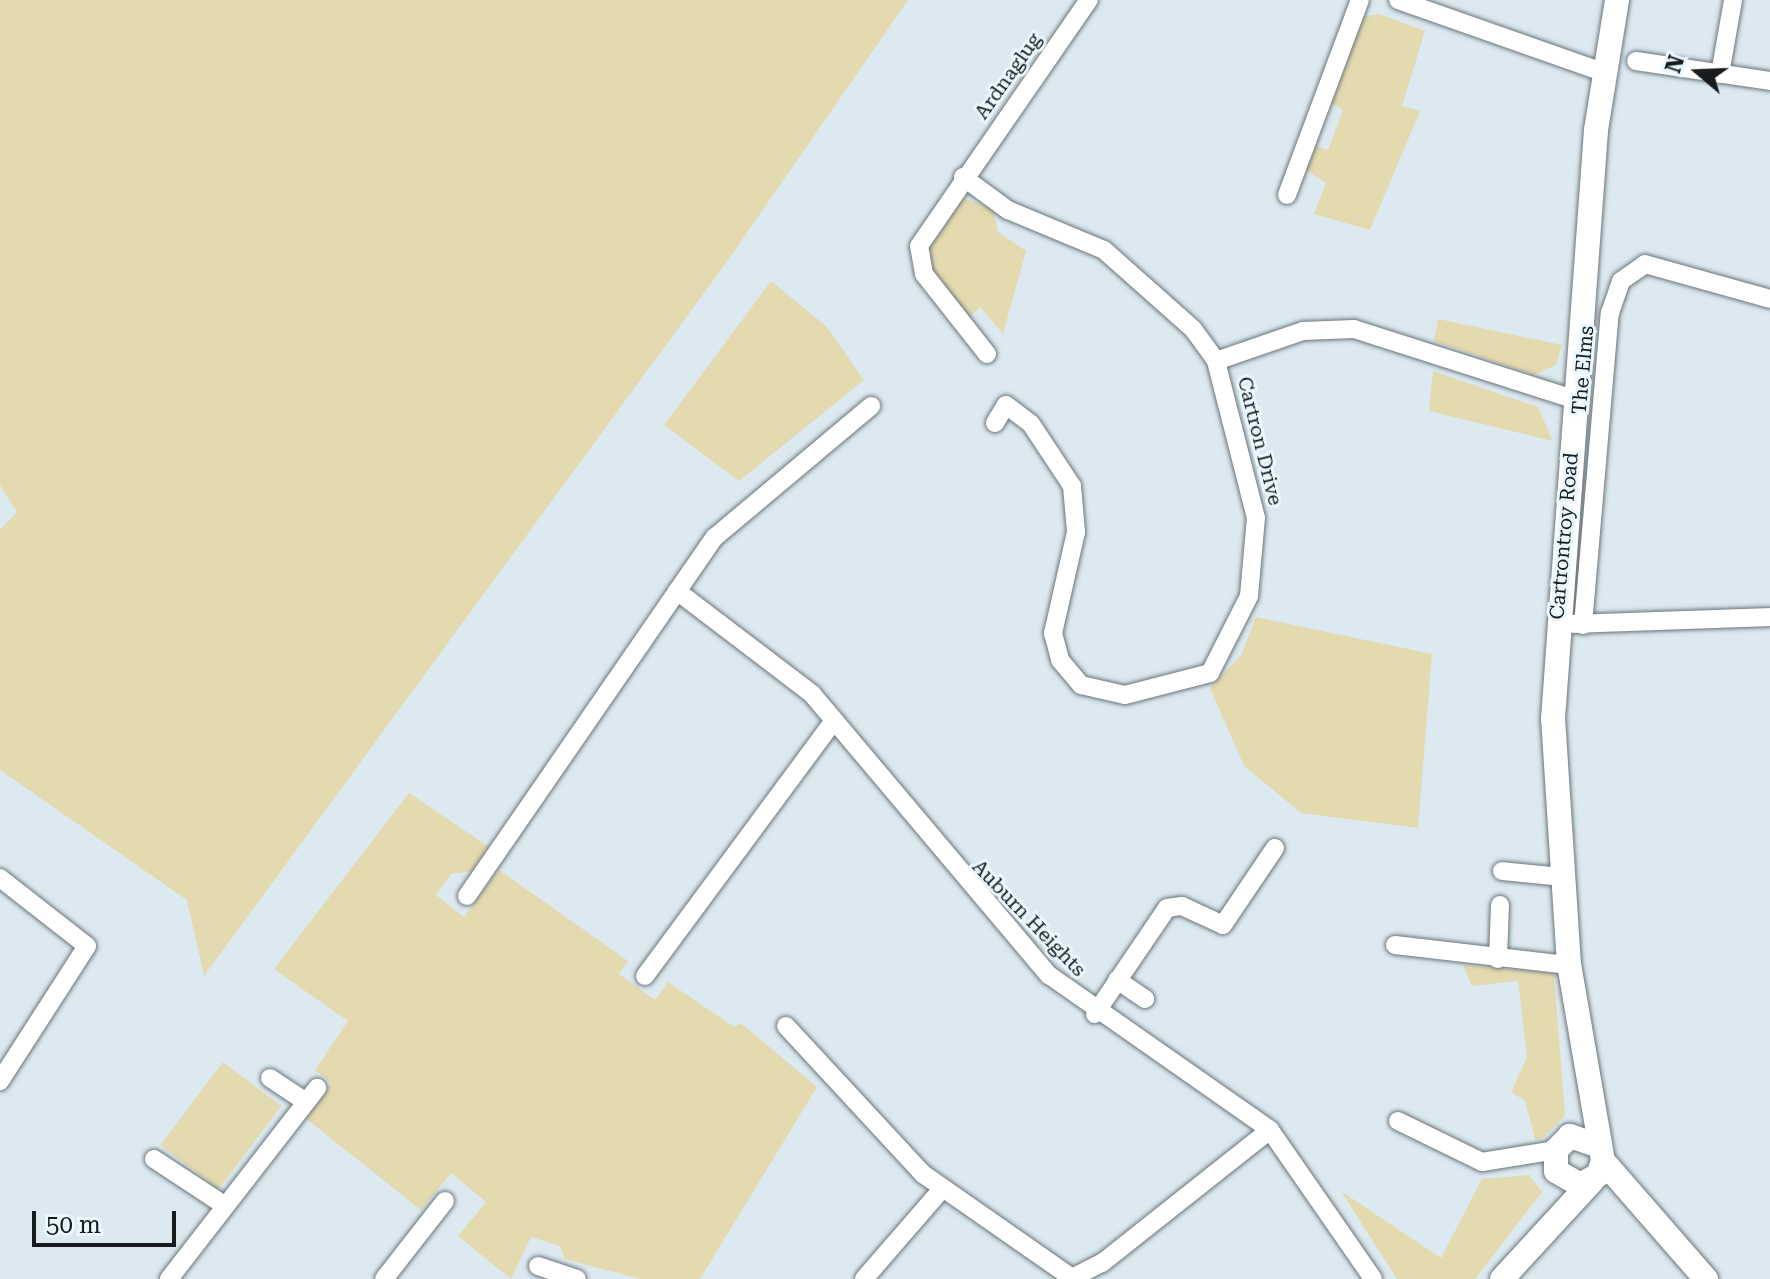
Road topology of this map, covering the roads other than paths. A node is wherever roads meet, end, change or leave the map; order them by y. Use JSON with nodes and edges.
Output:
{"nodes":[{"id":1,"x":1089,"y":0,"type":"edge"},
{"id":2,"x":1360,"y":0,"type":"edge"},
{"id":3,"x":1398,"y":0,"type":"edge"},
{"id":4,"x":1617,"y":0,"type":"edge"},
{"id":5,"x":1733,"y":0,"type":"edge"},
{"id":6,"x":1636,"y":61,"type":"dead end"},
{"id":7,"x":1603,"y":72,"type":"junction"},
{"id":8,"x":1720,"y":74,"type":"junction"},
{"id":9,"x":1770,"y":81,"type":"edge"},
{"id":10,"x":963,"y":177,"type":"junction"},
{"id":11,"x":1287,"y":195,"type":"dead end"},
{"id":12,"x":1770,"y":299,"type":"edge"},
{"id":13,"x":987,"y":354,"type":"dead end"},
{"id":14,"x":1216,"y":361,"type":"junction"},
{"id":15,"x":1576,"y":400,"type":"junction"},
{"id":16,"x":871,"y":406,"type":"dead end"},
{"id":17,"x":995,"y":423,"type":"dead end"},
{"id":18,"x":677,"y":591,"type":"junction"},
{"id":19,"x":1770,"y":617,"type":"edge"},
{"id":20,"x":1557,"y":624,"type":"junction"},
{"id":21,"x":1583,"y":625,"type":"junction"},
{"id":22,"x":834,"y":721,"type":"junction"},
{"id":23,"x":1275,"y":848,"type":"dead end"},
{"id":24,"x":1562,"y":877,"type":"junction"},
{"id":25,"x":0,"y":878,"type":"edge"},
{"id":26,"x":467,"y":896,"type":"dead end"},
{"id":27,"x":1395,"y":945,"type":"dead end"},
{"id":28,"x":1498,"y":959,"type":"junction"},
{"id":29,"x":1569,"y":965,"type":"junction"},
{"id":30,"x":645,"y":976,"type":"dead end"},
{"id":31,"x":1117,"y":980,"type":"junction"},
{"id":32,"x":1145,"y":999,"type":"dead end"},
{"id":33,"x":1095,"y":1014,"type":"junction"},
{"id":34,"x":786,"y":1026,"type":"dead end"},
{"id":35,"x":270,"y":1078,"type":"dead end"},
{"id":36,"x":0,"y":1081,"type":"edge"},
{"id":37,"x":1398,"y":1121,"type":"dead end"},
{"id":38,"x":1270,"y":1130,"type":"junction"},
{"id":39,"x":154,"y":1159,"type":"dead end"},
{"id":40,"x":1585,"y":1164,"type":"junction"},
{"id":41,"x":941,"y":1190,"type":"junction"},
{"id":42,"x":445,"y":1201,"type":"dead end"},
{"id":43,"x":224,"y":1205,"type":"junction"},
{"id":44,"x":538,"y":1266,"type":"dead end"},
{"id":45,"x":1077,"y":1278,"type":"edge"},
{"id":46,"x":169,"y":1279,"type":"edge"},
{"id":47,"x":384,"y":1279,"type":"edge"},
{"id":48,"x":577,"y":1279,"type":"edge"},
{"id":49,"x":864,"y":1279,"type":"edge"},
{"id":50,"x":1373,"y":1279,"type":"edge"},
{"id":51,"x":1502,"y":1279,"type":"edge"},
{"id":52,"x":1706,"y":1279,"type":"edge"}],
"edges":[{"from":1,"to":10,"type":"street","name":"Ardnaglug"},
{"from":2,"to":11,"type":"street"},
{"from":3,"to":7,"type":"street"},
{"from":4,"to":7,"type":"street","name":"Cartrontroy Road"},
{"from":5,"to":8,"type":"street"},
{"from":6,"to":8,"type":"street"},
{"from":7,"to":15,"type":"street","name":"Cartrontroy Road"},
{"from":8,"to":9,"type":"street"},
{"from":10,"to":13,"type":"street","name":"Ardnaglug"},
{"from":10,"to":14,"type":"street","name":"Cartron Drive"},
{"from":12,"to":21,"type":"street","name":"The Elms"},
{"from":14,"to":15,"type":"street","name":"Cartron Drive"},
{"from":14,"to":17,"type":"street","name":"Cartron Drive"},
{"from":15,"to":20,"type":"street","name":"Cartrontroy Road"},
{"from":16,"to":18,"type":"street"},
{"from":18,"to":22,"type":"street","name":"Auburn Heights"},
{"from":18,"to":26,"type":"street"},
{"from":19,"to":21,"type":"street"},
{"from":20,"to":21,"type":"street"},
{"from":20,"to":24,"type":"street","name":"Cartrontroy Road"},
{"from":22,"to":30,"type":"street"},
{"from":22,"to":33,"type":"street","name":"Auburn Heights"},
{"from":23,"to":31,"type":"street"},
{"from":24,"to":28,"type":"street"},
{"from":24,"to":29,"type":"street","name":"Cartrontroy Road"},
{"from":25,"to":36,"type":"street"},
{"from":27,"to":28,"type":"street"},
{"from":28,"to":29,"type":"street"},
{"from":29,"to":40,"type":"street","name":"Cartrontroy Road"},
{"from":31,"to":32,"type":"street"},
{"from":31,"to":33,"type":"street"},
{"from":33,"to":38,"type":"street","name":"Auburn Heights"},
{"from":34,"to":41,"type":"street"},
{"from":35,"to":43,"type":"street"},
{"from":37,"to":40,"type":"street"},
{"from":38,"to":45,"type":"street"},
{"from":38,"to":50,"type":"street","name":"Auburn Heights"},
{"from":39,"to":43,"type":"street"},
{"from":40,"to":51,"type":"street"},
{"from":40,"to":52,"type":"street"},
{"from":41,"to":45,"type":"street"},
{"from":41,"to":49,"type":"street"},
{"from":42,"to":47,"type":"street"},
{"from":43,"to":46,"type":"street"},
{"from":44,"to":48,"type":"street"}]}
